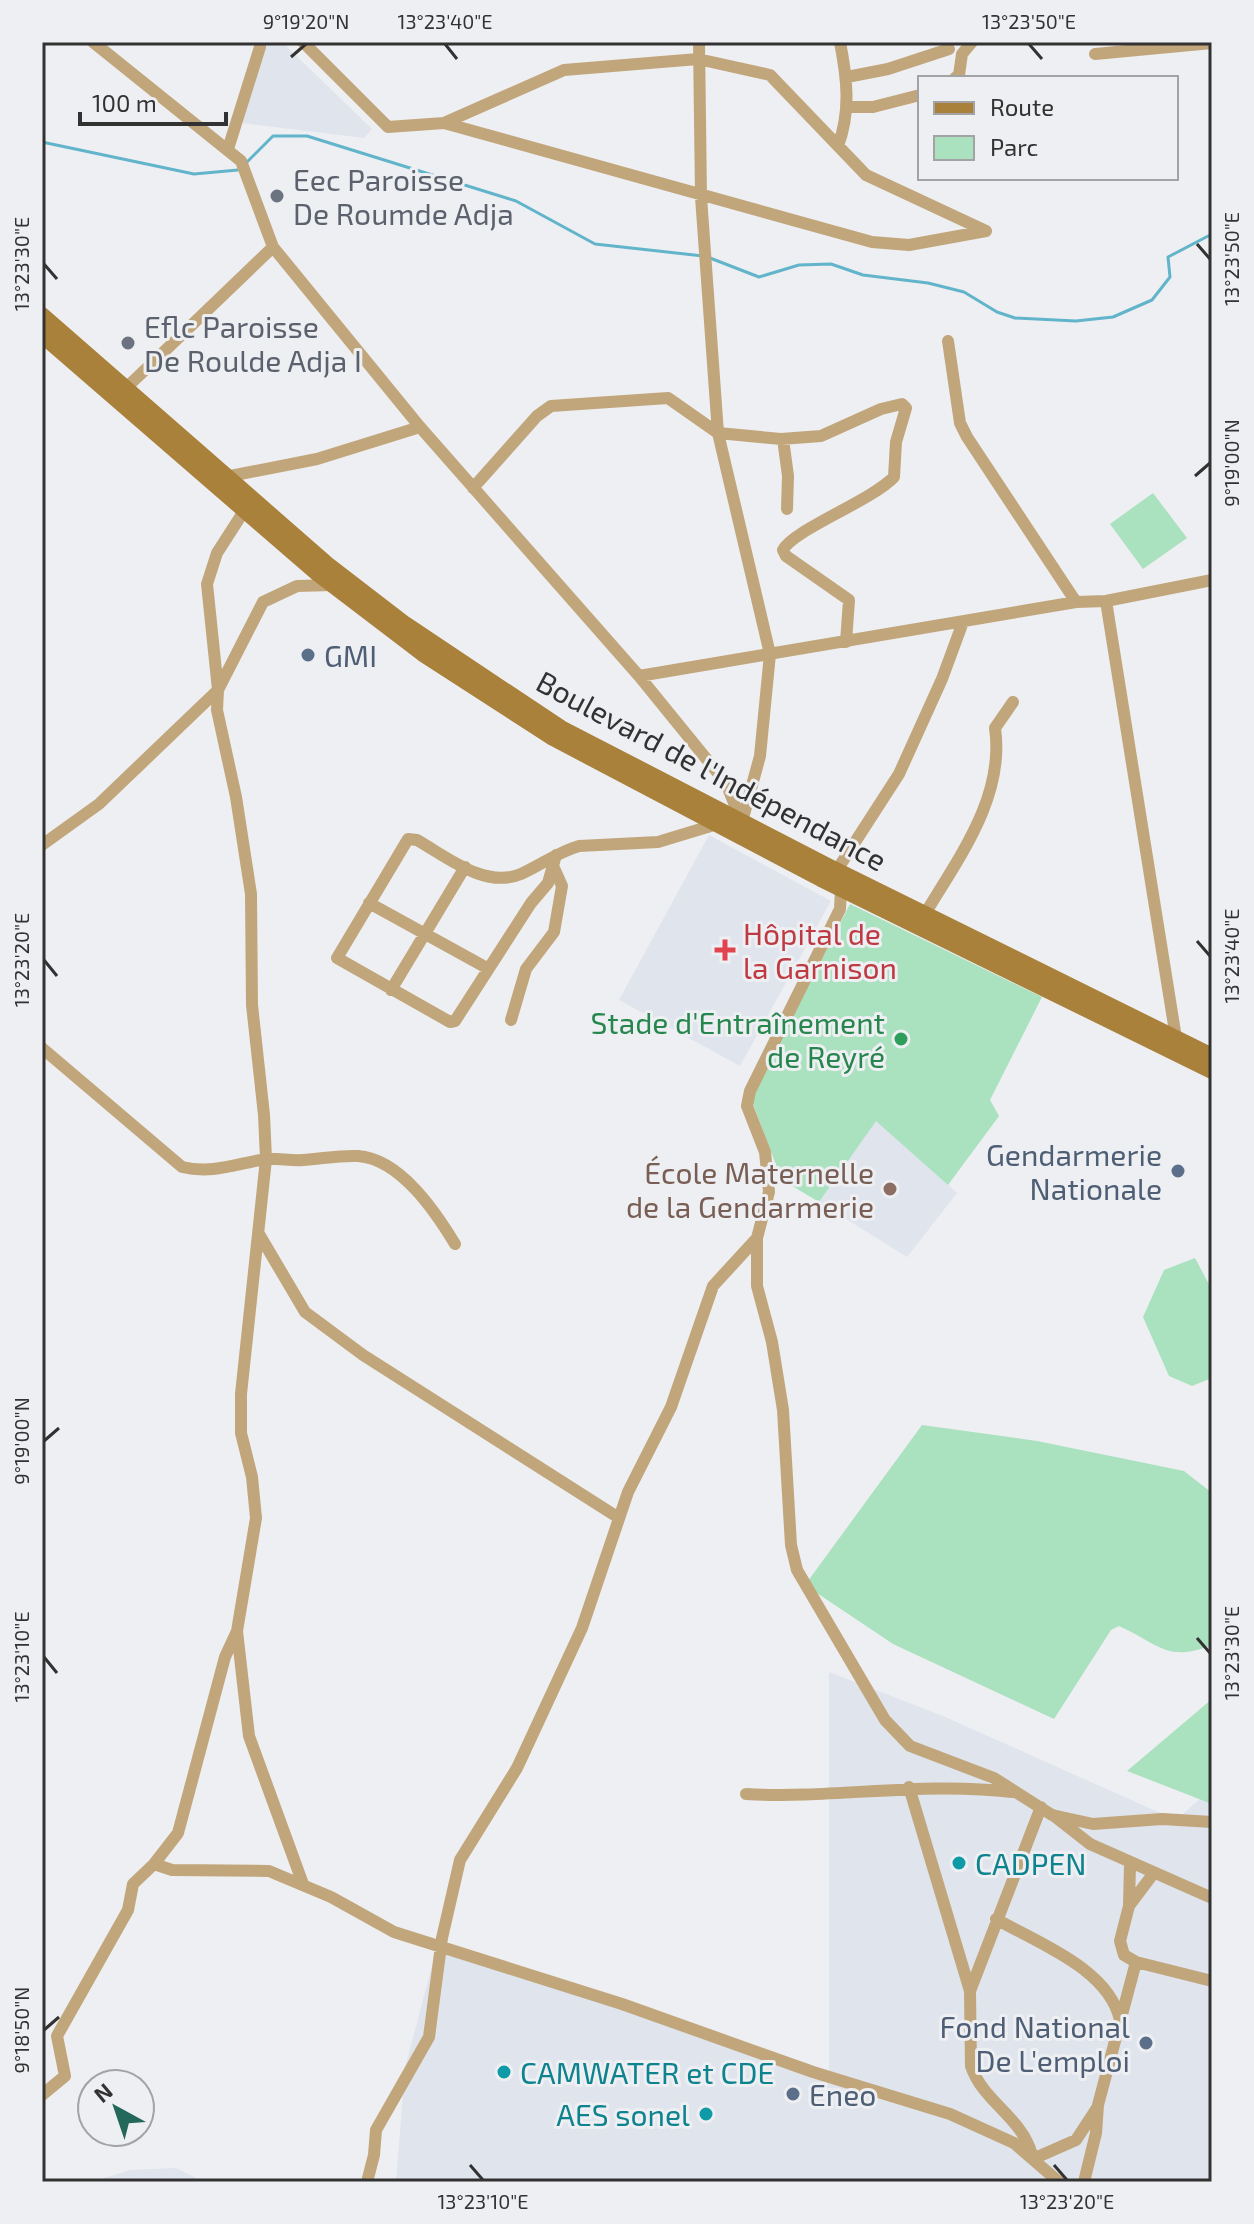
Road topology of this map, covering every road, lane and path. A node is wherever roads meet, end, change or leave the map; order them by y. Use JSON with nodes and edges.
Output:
{"nodes":[{"id":1,"x":93,"y":42,"type":"edge"},
{"id":2,"x":303,"y":42,"type":"edge"},
{"id":3,"x":699,"y":42,"type":"edge"},
{"id":4,"x":840,"y":42,"type":"edge"},
{"id":5,"x":972,"y":42,"type":"edge"},
{"id":6,"x":1212,"y":43,"type":"edge"},
{"id":7,"x":944,"y":46,"type":"edge"},
{"id":8,"x":260,"y":47,"type":"dead end"},
{"id":9,"x":962,"y":54,"type":"junction"},
{"id":10,"x":1095,"y":54,"type":"dead end"},
{"id":11,"x":698,"y":59,"type":"junction"},
{"id":12,"x":958,"y":76,"type":"edge"},
{"id":13,"x":847,"y":77,"type":"junction"},
{"id":14,"x":918,"y":96,"type":"edge"},
{"id":15,"x":847,"y":107,"type":"junction"},
{"id":16,"x":444,"y":123,"type":"junction"},
{"id":17,"x":838,"y":146,"type":"junction"},
{"id":18,"x":228,"y":149,"type":"junction"},
{"id":19,"x":701,"y":197,"type":"junction"},
{"id":20,"x":273,"y":247,"type":"junction"},
{"id":21,"x":42,"y":315,"type":"edge"},
{"id":22,"x":42,"y":335,"type":"edge"},
{"id":23,"x":948,"y":341,"type":"dead end"},
{"id":24,"x":124,"y":390,"type":"junction"},
{"id":25,"x":420,"y":427,"type":"junction"},
{"id":26,"x":718,"y":433,"type":"junction"},
{"id":27,"x":783,"y":439,"type":"junction"},
{"id":28,"x":225,"y":477,"type":"junction"},
{"id":29,"x":473,"y":488,"type":"junction"},
{"id":30,"x":787,"y":509,"type":"dead end"},
{"id":31,"x":244,"y":511,"type":"junction"},
{"id":32,"x":1212,"y":580,"type":"edge"},
{"id":33,"x":332,"y":585,"type":"junction"},
{"id":34,"x":1106,"y":601,"type":"junction"},
{"id":35,"x":1076,"y":602,"type":"junction"},
{"id":36,"x":963,"y":622,"type":"junction"},
{"id":37,"x":846,"y":642,"type":"junction"},
{"id":38,"x":770,"y":654,"type":"junction"},
{"id":39,"x":639,"y":676,"type":"junction"},
{"id":40,"x":218,"y":690,"type":"junction"},
{"id":41,"x":1013,"y":702,"type":"dead end"},
{"id":42,"x":739,"y":820,"type":"junction"},
{"id":43,"x":714,"y":825,"type":"junction"},
{"id":44,"x":42,"y":845,"type":"edge"},
{"id":45,"x":555,"y":862,"type":"junction"},
{"id":46,"x":465,"y":867,"type":"junction"},
{"id":47,"x":837,"y":870,"type":"junction"},
{"id":48,"x":841,"y":889,"type":"junction"},
{"id":49,"x":369,"y":903,"type":"junction"},
{"id":50,"x":925,"y":914,"type":"junction"},
{"id":51,"x":425,"y":933,"type":"junction"},
{"id":52,"x":487,"y":968,"type":"junction"},
{"id":53,"x":391,"y":990,"type":"junction"},
{"id":54,"x":511,"y":1020,"type":"dead end"},
{"id":55,"x":1176,"y":1038,"type":"junction"},
{"id":56,"x":42,"y":1048,"type":"edge"},
{"id":57,"x":1212,"y":1056,"type":"edge"},
{"id":58,"x":1212,"y":1071,"type":"edge"},
{"id":59,"x":266,"y":1159,"type":"junction"},
{"id":60,"x":259,"y":1234,"type":"junction"},
{"id":61,"x":757,"y":1238,"type":"junction"},
{"id":62,"x":455,"y":1244,"type":"dead end"},
{"id":63,"x":619,"y":1518,"type":"junction"},
{"id":64,"x":237,"y":1631,"type":"junction"},
{"id":65,"x":909,"y":1787,"type":"junction"},
{"id":66,"x":1019,"y":1793,"type":"junction"},
{"id":67,"x":746,"y":1794,"type":"dead end"},
{"id":68,"x":1047,"y":1811,"type":"junction"},
{"id":69,"x":1212,"y":1822,"type":"edge"},
{"id":70,"x":154,"y":1864,"type":"junction"},
{"id":71,"x":1130,"y":1864,"type":"junction"},
{"id":72,"x":1153,"y":1874,"type":"junction"},
{"id":73,"x":303,"y":1884,"type":"junction"},
{"id":74,"x":1212,"y":1898,"type":"edge"},
{"id":75,"x":1129,"y":1906,"type":"junction"},
{"id":76,"x":996,"y":1919,"type":"junction"},
{"id":77,"x":442,"y":1946,"type":"junction"},
{"id":78,"x":1136,"y":1962,"type":"junction"},
{"id":79,"x":1212,"y":1981,"type":"edge"},
{"id":80,"x":970,"y":1991,"type":"junction"},
{"id":81,"x":1120,"y":2022,"type":"junction"},
{"id":82,"x":42,"y":2095,"type":"edge"},
{"id":83,"x":1098,"y":2105,"type":"junction"},
{"id":84,"x":1033,"y":2157,"type":"junction"},
{"id":85,"x":367,"y":2182,"type":"edge"},
{"id":86,"x":1059,"y":2182,"type":"edge"},
{"id":87,"x":1084,"y":2182,"type":"edge"}],
"edges":[{"from":1,"to":18,"type":"street"},
{"from":2,"to":16,"type":"street"},
{"from":3,"to":11,"type":"street"},
{"from":4,"to":13,"type":"street"},
{"from":5,"to":9,"type":"street"},
{"from":6,"to":10,"type":"street"},
{"from":7,"to":9,"type":"street"},
{"from":7,"to":13,"type":"street"},
{"from":8,"to":18,"type":"street"},
{"from":9,"to":12,"type":"street"},
{"from":11,"to":16,"type":"street"},
{"from":11,"to":17,"type":"street"},
{"from":11,"to":19,"type":"street"},
{"from":13,"to":15,"type":"street"},
{"from":14,"to":15,"type":"street"},
{"from":15,"to":17,"type":"street"},
{"from":16,"to":19,"type":"street"},
{"from":17,"to":19,"type":"street"},
{"from":18,"to":20,"type":"street"},
{"from":19,"to":26,"type":"street"},
{"from":20,"to":24,"type":"street"},
{"from":20,"to":25,"type":"street"},
{"from":21,"to":24,"type":"main road","name":"Boulevard de l'Indépendance"},
{"from":22,"to":31,"type":"main road","name":"Boulevard de l'Indépendance"},
{"from":23,"to":35,"type":"street"},
{"from":24,"to":28,"type":"main road","name":"Boulevard de l'Indépendance"},
{"from":25,"to":28,"type":"street"},
{"from":25,"to":29,"type":"street"},
{"from":26,"to":27,"type":"street"},
{"from":26,"to":29,"type":"street"},
{"from":26,"to":38,"type":"street"},
{"from":27,"to":30,"type":"street"},
{"from":27,"to":37,"type":"street"},
{"from":28,"to":42,"type":"main road","name":"Boulevard de l'Indépendance"},
{"from":29,"to":39,"type":"street"},
{"from":31,"to":33,"type":"main road","name":"Boulevard de l'Indépendance"},
{"from":31,"to":40,"type":"street"},
{"from":32,"to":34,"type":"street"},
{"from":33,"to":40,"type":"street"},
{"from":33,"to":43,"type":"main road","name":"Boulevard de l'Indépendance"},
{"from":34,"to":35,"type":"street"},
{"from":34,"to":55,"type":"street"},
{"from":35,"to":36,"type":"street"},
{"from":36,"to":37,"type":"street"},
{"from":36,"to":47,"type":"street"},
{"from":37,"to":38,"type":"street"},
{"from":38,"to":39,"type":"street"},
{"from":38,"to":42,"type":"street"},
{"from":39,"to":42,"type":"street"},
{"from":40,"to":44,"type":"street"},
{"from":40,"to":59,"type":"street"},
{"from":41,"to":50,"type":"street"},
{"from":42,"to":47,"type":"main road","name":"Boulevard de l'Indépendance"},
{"from":43,"to":45,"type":"street"},
{"from":43,"to":48,"type":"main road","name":"Boulevard de l'Indépendance"},
{"from":45,"to":46,"type":"street"},
{"from":45,"to":52,"type":"street"},
{"from":45,"to":54,"type":"street"},
{"from":46,"to":49,"type":"street"},
{"from":46,"to":51,"type":"street"},
{"from":47,"to":50,"type":"main road","name":"Boulevard de l'Indépendance"},
{"from":48,"to":58,"type":"main road","name":"Boulevard de l'Indépendance"},
{"from":48,"to":61,"type":"street"},
{"from":49,"to":51,"type":"street"},
{"from":49,"to":53,"type":"street"},
{"from":50,"to":55,"type":"main road","name":"Boulevard de l'Indépendance"},
{"from":51,"to":52,"type":"street"},
{"from":51,"to":53,"type":"street"},
{"from":52,"to":53,"type":"street"},
{"from":55,"to":57,"type":"main road","name":"Boulevard de l'Indépendance"},
{"from":56,"to":59,"type":"street"},
{"from":59,"to":60,"type":"street"},
{"from":59,"to":62,"type":"street"},
{"from":60,"to":63,"type":"street"},
{"from":60,"to":64,"type":"street"},
{"from":61,"to":63,"type":"street"},
{"from":61,"to":66,"type":"street"},
{"from":63,"to":77,"type":"street"},
{"from":64,"to":70,"type":"street"},
{"from":64,"to":73,"type":"street"},
{"from":65,"to":66,"type":"street"},
{"from":65,"to":67,"type":"street"},
{"from":65,"to":80,"type":"street"},
{"from":66,"to":68,"type":"street"},
{"from":68,"to":69,"type":"street"},
{"from":68,"to":71,"type":"street"},
{"from":68,"to":76,"type":"street"},
{"from":70,"to":73,"type":"street"},
{"from":70,"to":82,"type":"street"},
{"from":71,"to":72,"type":"street"},
{"from":71,"to":75,"type":"street"},
{"from":72,"to":74,"type":"street"},
{"from":72,"to":75,"type":"street"},
{"from":73,"to":77,"type":"street"},
{"from":75,"to":78,"type":"street"},
{"from":76,"to":80,"type":"street"},
{"from":76,"to":81,"type":"street"},
{"from":77,"to":84,"type":"street"},
{"from":77,"to":85,"type":"street"},
{"from":78,"to":79,"type":"street"},
{"from":78,"to":81,"type":"street"},
{"from":80,"to":84,"type":"street"},
{"from":81,"to":83,"type":"street"},
{"from":83,"to":84,"type":"street"},
{"from":83,"to":87,"type":"street"},
{"from":84,"to":86,"type":"street"}]}
